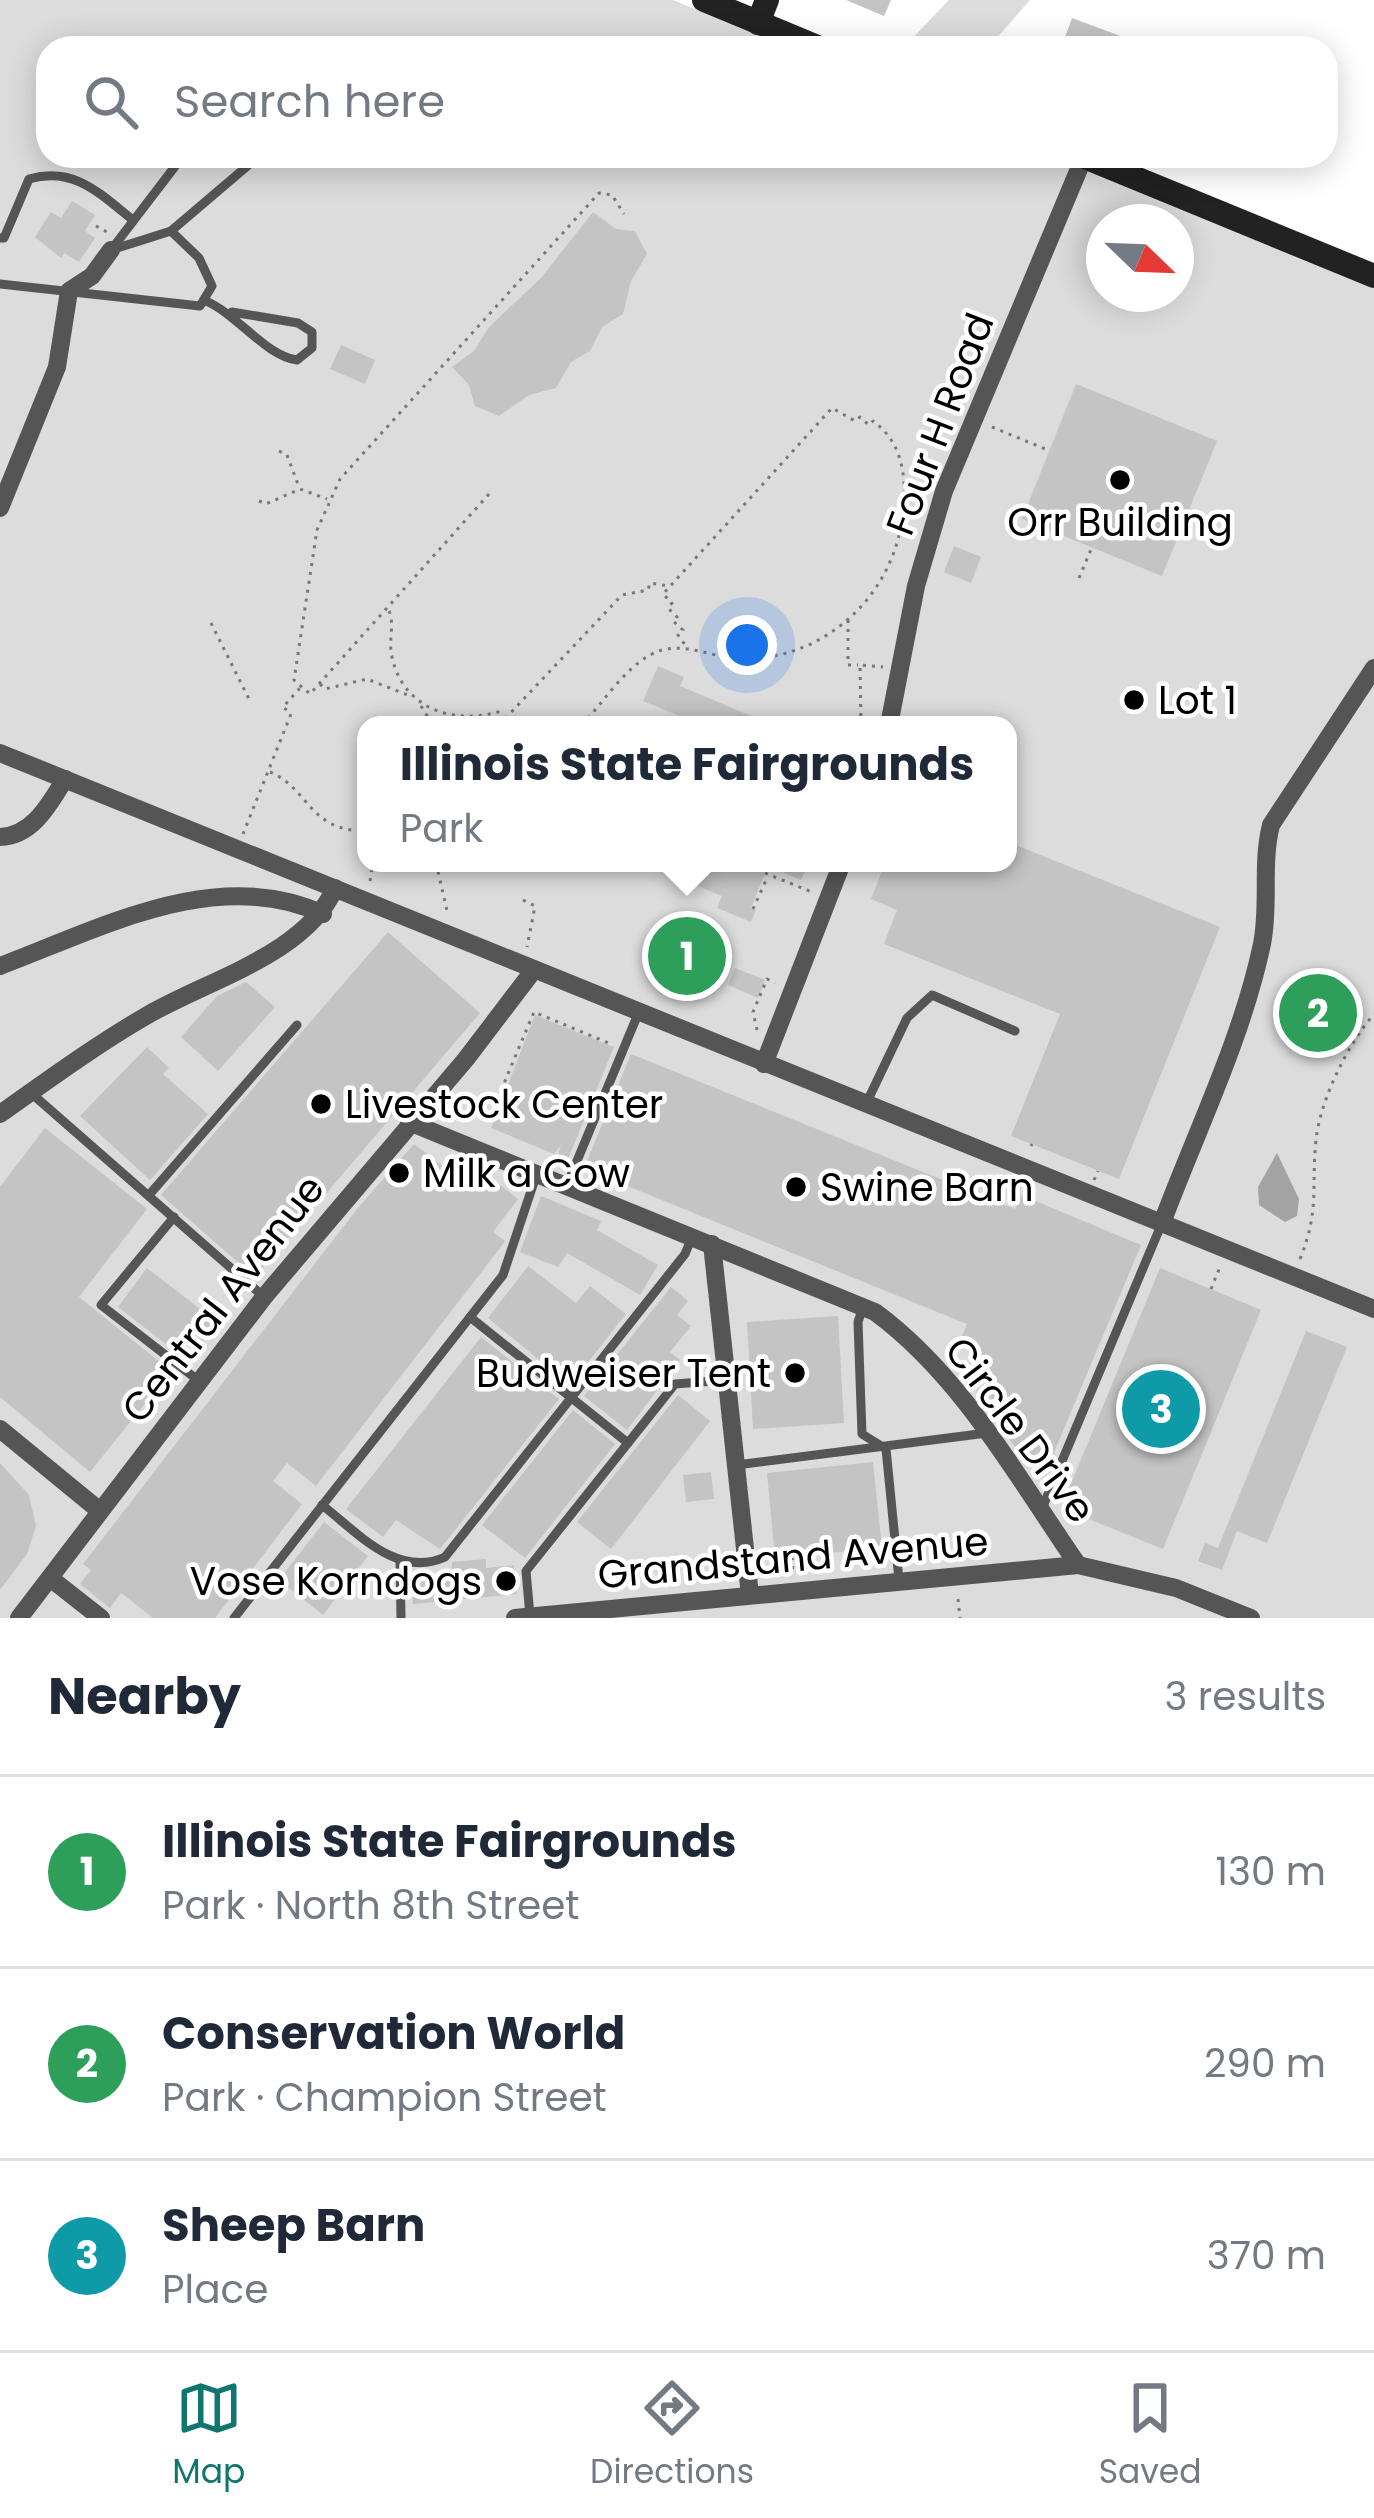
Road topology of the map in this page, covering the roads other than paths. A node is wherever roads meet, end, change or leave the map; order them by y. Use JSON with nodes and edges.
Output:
{"nodes":[{"id":1,"x":704,"y":0,"type":"edge"},
{"id":2,"x":763,"y":11,"type":"edge"},
{"id":3,"x":802,"y":36,"type":"edge"},
{"id":4,"x":174,"y":168,"type":"edge"},
{"id":5,"x":245,"y":168,"type":"edge"},
{"id":6,"x":1078,"y":168,"type":"edge"},
{"id":7,"x":1112,"y":168,"type":"edge"},
{"id":8,"x":133,"y":220,"type":"junction"},
{"id":9,"x":171,"y":231,"type":"junction"},
{"id":10,"x":0,"y":238,"type":"edge"},
{"id":11,"x":111,"y":250,"type":"junction"},
{"id":12,"x":1374,"y":276,"type":"edge"},
{"id":13,"x":0,"y":284,"type":"edge"},
{"id":14,"x":70,"y":291,"type":"junction"},
{"id":15,"x":206,"y":301,"type":"junction"},
{"id":16,"x":232,"y":312,"type":"junction"},
{"id":17,"x":0,"y":508,"type":"edge"},
{"id":18,"x":1374,"y":668,"type":"edge"},
{"id":19,"x":891,"y":716,"type":"edge"},
{"id":20,"x":0,"y":753,"type":"edge"},
{"id":21,"x":65,"y":779,"type":"junction"},
{"id":22,"x":0,"y":837,"type":"edge"},
{"id":23,"x":839,"y":872,"type":"edge"},
{"id":24,"x":335,"y":888,"type":"junction"},
{"id":25,"x":323,"y":914,"type":"junction"},
{"id":26,"x":0,"y":966,"type":"edge"},
{"id":27,"x":533,"y":971,"type":"junction"},
{"id":28,"x":638,"y":1014,"type":"junction"},
{"id":29,"x":297,"y":1025,"type":"dead end"},
{"id":30,"x":1015,"y":1031,"type":"dead end"},
{"id":31,"x":764,"y":1064,"type":"junction"},
{"id":32,"x":31,"y":1093,"type":"junction"},
{"id":33,"x":865,"y":1106,"type":"junction"},
{"id":34,"x":0,"y":1114,"type":"edge"},
{"id":35,"x":409,"y":1122,"type":"junction"},
{"id":36,"x":537,"y":1173,"type":"junction"},
{"id":37,"x":568,"y":1185,"type":"junction"},
{"id":38,"x":149,"y":1195,"type":"junction"},
{"id":39,"x":174,"y":1217,"type":"junction"},
{"id":40,"x":1162,"y":1223,"type":"junction"},
{"id":41,"x":702,"y":1240,"type":"junction"},
{"id":42,"x":264,"y":1297,"type":"junction"},
{"id":43,"x":863,"y":1307,"type":"junction"},
{"id":44,"x":1374,"y":1309,"type":"edge"},
{"id":45,"x":470,"y":1317,"type":"junction"},
{"id":46,"x":727,"y":1380,"type":"junction"},
{"id":47,"x":199,"y":1382,"type":"junction"},
{"id":48,"x":571,"y":1398,"type":"junction"},
{"id":49,"x":0,"y":1429,"type":"edge"},
{"id":50,"x":988,"y":1433,"type":"junction"},
{"id":51,"x":628,"y":1443,"type":"junction"},
{"id":52,"x":886,"y":1449,"type":"junction"},
{"id":53,"x":736,"y":1465,"type":"junction"},
{"id":54,"x":322,"y":1505,"type":"junction"},
{"id":55,"x":100,"y":1511,"type":"junction"},
{"id":56,"x":1041,"y":1512,"type":"junction"},
{"id":57,"x":400,"y":1560,"type":"junction"},
{"id":58,"x":1078,"y":1565,"type":"junction"},
{"id":59,"x":50,"y":1578,"type":"junction"},
{"id":60,"x":899,"y":1581,"type":"junction"},
{"id":61,"x":750,"y":1594,"type":"junction"},
{"id":62,"x":522,"y":1617,"type":"edge"},
{"id":63,"x":19,"y":1618,"type":"edge"},
{"id":64,"x":101,"y":1618,"type":"edge"},
{"id":65,"x":233,"y":1618,"type":"edge"},
{"id":66,"x":401,"y":1618,"type":"edge"},
{"id":67,"x":1251,"y":1618,"type":"edge"}],
"edges":[{"from":1,"to":2,"type":"main road"},
{"from":2,"to":3,"type":"main road"},
{"from":4,"to":8,"type":"lane"},
{"from":5,"to":9,"type":"lane"},
{"from":6,"to":19,"type":"street","name":"Four H Road"},
{"from":7,"to":12,"type":"main road"},
{"from":8,"to":10,"type":"lane"},
{"from":8,"to":11,"type":"lane"},
{"from":9,"to":11,"type":"lane"},
{"from":9,"to":15,"type":"lane"},
{"from":11,"to":14,"type":"street"},
{"from":13,"to":14,"type":"lane"},
{"from":14,"to":15,"type":"lane"},
{"from":14,"to":17,"type":"street"},
{"from":15,"to":16,"type":"lane"},
{"from":16,"to":16,"type":"lane"},
{"from":18,"to":40,"type":"street"},
{"from":20,"to":21,"type":"street"},
{"from":21,"to":22,"type":"street"},
{"from":21,"to":24,"type":"street"},
{"from":23,"to":31,"type":"street"},
{"from":24,"to":25,"type":"street"},
{"from":24,"to":27,"type":"street"},
{"from":25,"to":26,"type":"street"},
{"from":25,"to":32,"type":"street"},
{"from":27,"to":28,"type":"street"},
{"from":27,"to":35,"type":"street","name":"Central Avenue"},
{"from":28,"to":31,"type":"street"},
{"from":28,"to":37,"type":"lane"},
{"from":29,"to":38,"type":"lane"},
{"from":30,"to":33,"type":"lane"},
{"from":31,"to":33,"type":"street"},
{"from":32,"to":34,"type":"street"},
{"from":32,"to":38,"type":"lane"},
{"from":33,"to":40,"type":"street"},
{"from":35,"to":36,"type":"street","name":"Circle Drive"},
{"from":35,"to":42,"type":"street","name":"Central Avenue"},
{"from":36,"to":37,"type":"street","name":"Circle Drive"},
{"from":36,"to":45,"type":"lane"},
{"from":37,"to":41,"type":"street","name":"Circle Drive"},
{"from":38,"to":39,"type":"lane"},
{"from":39,"to":42,"type":"lane"},
{"from":39,"to":47,"type":"lane"},
{"from":40,"to":44,"type":"street"},
{"from":40,"to":56,"type":"lane"},
{"from":41,"to":43,"type":"street","name":"Circle Drive"},
{"from":41,"to":46,"type":"street"},
{"from":41,"to":48,"type":"lane"},
{"from":42,"to":47,"type":"street","name":"Central Avenue"},
{"from":43,"to":50,"type":"street","name":"Circle Drive"},
{"from":43,"to":52,"type":"lane"},
{"from":45,"to":48,"type":"lane"},
{"from":45,"to":54,"type":"lane"},
{"from":46,"to":51,"type":"lane"},
{"from":46,"to":53,"type":"street"},
{"from":47,"to":55,"type":"street","name":"Central Avenue"},
{"from":48,"to":51,"type":"lane"},
{"from":48,"to":57,"type":"lane"},
{"from":49,"to":55,"type":"street"},
{"from":50,"to":52,"type":"lane"},
{"from":50,"to":56,"type":"street","name":"Circle Drive"},
{"from":51,"to":62,"type":"lane"},
{"from":52,"to":53,"type":"lane"},
{"from":52,"to":60,"type":"lane"},
{"from":53,"to":61,"type":"street"},
{"from":54,"to":57,"type":"lane"},
{"from":54,"to":65,"type":"lane"},
{"from":55,"to":59,"type":"street","name":"Central Avenue"},
{"from":56,"to":58,"type":"street","name":"Circle Drive"},
{"from":57,"to":66,"type":"lane"},
{"from":58,"to":60,"type":"street","name":"Grandstand Avenue"},
{"from":58,"to":67,"type":"street","name":"Grandstand Avenue"},
{"from":59,"to":63,"type":"street","name":"Central Avenue"},
{"from":59,"to":64,"type":"street"},
{"from":60,"to":61,"type":"street","name":"Grandstand Avenue"},
{"from":61,"to":62,"type":"street","name":"Grandstand Avenue"}]}
